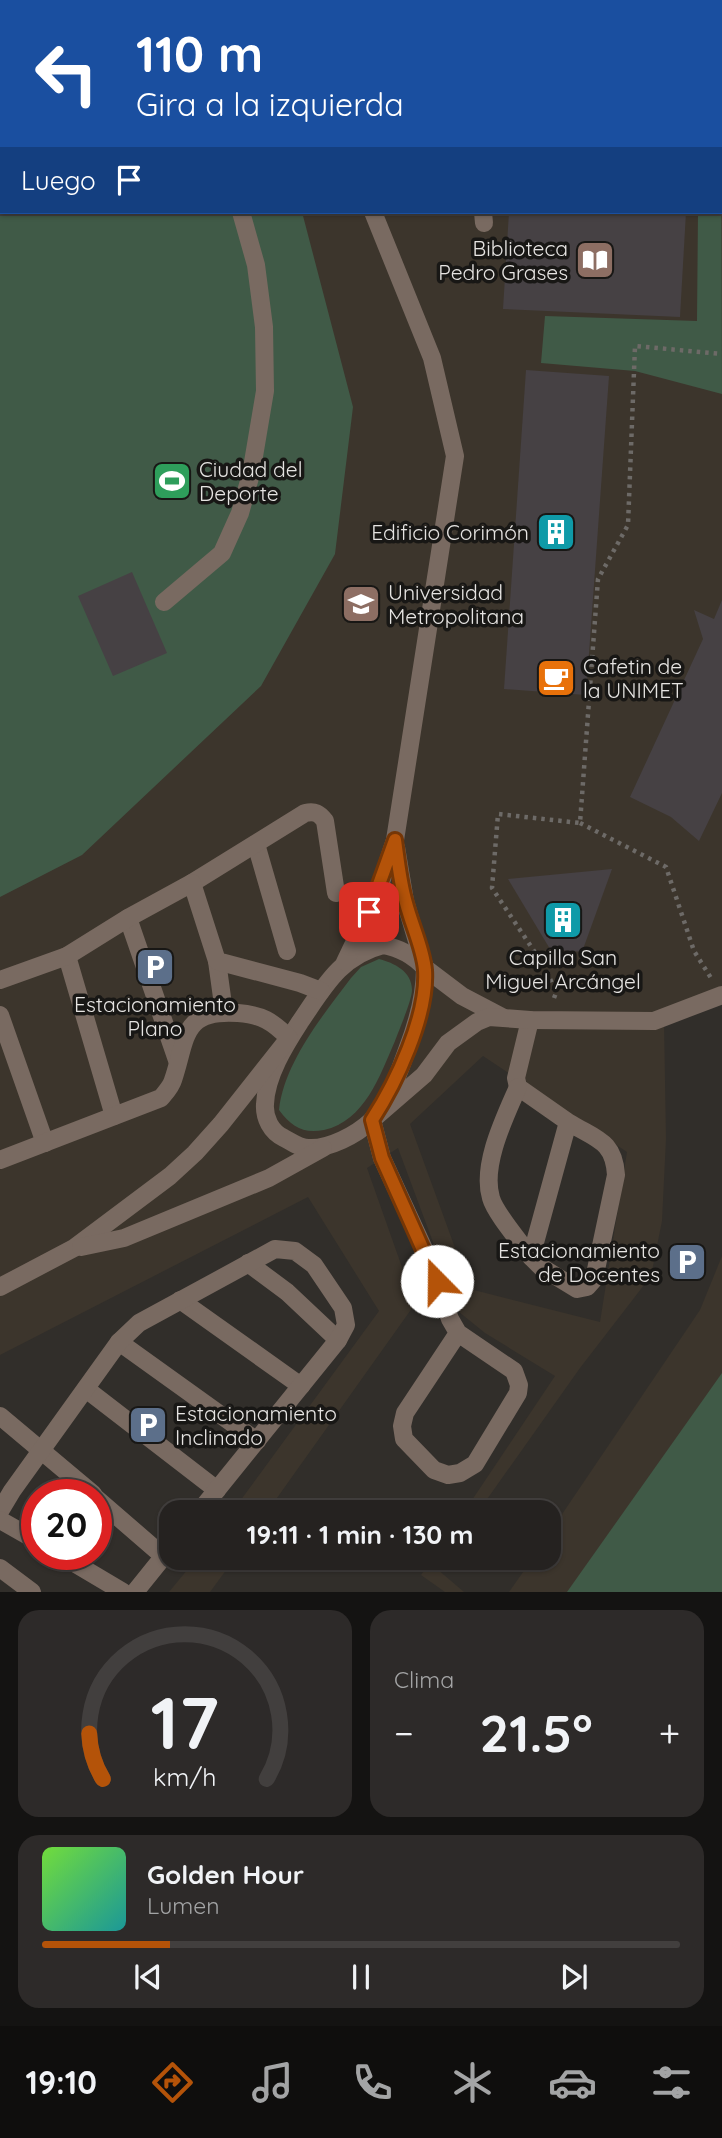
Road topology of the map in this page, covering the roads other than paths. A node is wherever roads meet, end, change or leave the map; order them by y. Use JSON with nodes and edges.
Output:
{"nodes":[{"id":1,"x":243,"y":214,"type":"edge"},
{"id":2,"x":374,"y":214,"type":"edge"},
{"id":3,"x":164,"y":602,"type":"dead end"},
{"id":4,"x":395,"y":840,"type":"junction"},
{"id":5,"x":256,"y":844,"type":"junction"},
{"id":6,"x":192,"y":883,"type":"junction"},
{"id":7,"x":336,"y":893,"type":"dead end"},
{"id":8,"x":128,"y":918,"type":"junction"},
{"id":9,"x":287,"y":951,"type":"dead end"},
{"id":10,"x":67,"y":956,"type":"junction"},
{"id":11,"x":218,"y":961,"type":"junction"},
{"id":12,"x":345,"y":962,"type":"junction"},
{"id":13,"x":425,"y":968,"type":"junction"},
{"id":14,"x":0,"y":980,"type":"edge"},
{"id":15,"x":321,"y":991,"type":"junction"},
{"id":16,"x":722,"y":995,"type":"edge"},
{"id":17,"x":224,"y":1012,"type":"junction"},
{"id":18,"x":0,"y":1015,"type":"edge"},
{"id":19,"x":503,"y":1018,"type":"junction"},
{"id":20,"x":530,"y":1020,"type":"junction"},
{"id":21,"x":289,"y":1038,"type":"junction"},
{"id":22,"x":177,"y":1060,"type":"junction"},
{"id":23,"x":518,"y":1087,"type":"junction"},
{"id":24,"x":114,"y":1116,"type":"junction"},
{"id":25,"x":372,"y":1120,"type":"junction"},
{"id":26,"x":568,"y":1122,"type":"junction"},
{"id":27,"x":45,"y":1143,"type":"junction"},
{"id":28,"x":329,"y":1145,"type":"junction"},
{"id":29,"x":0,"y":1160,"type":"edge"},
{"id":30,"x":74,"y":1248,"type":"junction"},
{"id":31,"x":531,"y":1257,"type":"junction"},
{"id":32,"x":248,"y":1263,"type":"junction"},
{"id":33,"x":0,"y":1287,"type":"edge"},
{"id":34,"x":180,"y":1300,"type":"junction"},
{"id":35,"x":458,"y":1333,"type":"junction"},
{"id":36,"x":338,"y":1340,"type":"junction"},
{"id":37,"x":119,"y":1342,"type":"junction"},
{"id":38,"x":301,"y":1386,"type":"junction"},
{"id":39,"x":86,"y":1389,"type":"junction"},
{"id":40,"x":0,"y":1416,"type":"edge"},
{"id":41,"x":257,"y":1441,"type":"junction"},
{"id":42,"x":43,"y":1451,"type":"junction"},
{"id":43,"x":75,"y":1479,"type":"edge"},
{"id":44,"x":6,"y":1486,"type":"edge"},
{"id":45,"x":217,"y":1490,"type":"junction"},
{"id":46,"x":209,"y":1500,"type":"edge"},
{"id":47,"x":112,"y":1510,"type":"edge"},
{"id":48,"x":0,"y":1511,"type":"edge"},
{"id":49,"x":0,"y":1520,"type":"edge"},
{"id":50,"x":21,"y":1532,"type":"edge"},
{"id":51,"x":159,"y":1545,"type":"edge"},
{"id":52,"x":159,"y":1561,"type":"edge"},
{"id":53,"x":0,"y":1568,"type":"edge"},
{"id":54,"x":86,"y":1570,"type":"edge"},
{"id":55,"x":32,"y":1592,"type":"edge"},
{"id":56,"x":124,"y":1592,"type":"edge"},
{"id":57,"x":135,"y":1592,"type":"edge"}],
"edges":[{"from":1,"to":3,"type":"lane"},
{"from":2,"to":4,"type":"lane"},
{"from":4,"to":12,"type":"lane"},
{"from":4,"to":13,"type":"lane"},
{"from":5,"to":6,"type":"lane"},
{"from":5,"to":7,"type":"lane"},
{"from":5,"to":9,"type":"lane"},
{"from":6,"to":8,"type":"lane"},
{"from":6,"to":11,"type":"lane"},
{"from":8,"to":10,"type":"lane"},
{"from":8,"to":22,"type":"lane"},
{"from":10,"to":14,"type":"lane"},
{"from":10,"to":24,"type":"lane"},
{"from":11,"to":15,"type":"lane"},
{"from":11,"to":17,"type":"lane"},
{"from":12,"to":13,"type":"lane"},
{"from":12,"to":15,"type":"lane"},
{"from":13,"to":19,"type":"lane"},
{"from":13,"to":25,"type":"lane"},
{"from":15,"to":21,"type":"lane"},
{"from":16,"to":20,"type":"lane"},
{"from":17,"to":21,"type":"lane"},
{"from":17,"to":22,"type":"lane"},
{"from":18,"to":27,"type":"lane"},
{"from":19,"to":20,"type":"lane"},
{"from":19,"to":25,"type":"lane"},
{"from":20,"to":23,"type":"lane"},
{"from":21,"to":28,"type":"lane"},
{"from":21,"to":30,"type":"lane"},
{"from":22,"to":24,"type":"lane"},
{"from":23,"to":26,"type":"lane"},
{"from":23,"to":31,"type":"lane"},
{"from":24,"to":27,"type":"lane"},
{"from":25,"to":28,"type":"lane"},
{"from":25,"to":35,"type":"lane"},
{"from":26,"to":31,"type":"lane"},
{"from":26,"to":31,"type":"lane"},
{"from":27,"to":29,"type":"lane"},
{"from":28,"to":30,"type":"lane"},
{"from":30,"to":33,"type":"lane"},
{"from":32,"to":34,"type":"lane"},
{"from":32,"to":36,"type":"lane"},
{"from":32,"to":36,"type":"lane"},
{"from":34,"to":37,"type":"lane"},
{"from":34,"to":38,"type":"lane"},
{"from":35,"to":35,"type":"lane"},
{"from":36,"to":38,"type":"lane"},
{"from":37,"to":39,"type":"lane"},
{"from":37,"to":41,"type":"lane"},
{"from":38,"to":41,"type":"lane"},
{"from":39,"to":42,"type":"lane"},
{"from":39,"to":45,"type":"lane"},
{"from":40,"to":42,"type":"lane"},
{"from":41,"to":45,"type":"lane"},
{"from":42,"to":43,"type":"lane"},
{"from":42,"to":44,"type":"lane"},
{"from":44,"to":48,"type":"lane"},
{"from":45,"to":46,"type":"lane"},
{"from":47,"to":51,"type":"lane"},
{"from":49,"to":50,"type":"lane"},
{"from":52,"to":57,"type":"lane"},
{"from":53,"to":55,"type":"lane"},
{"from":54,"to":56,"type":"lane"}]}
